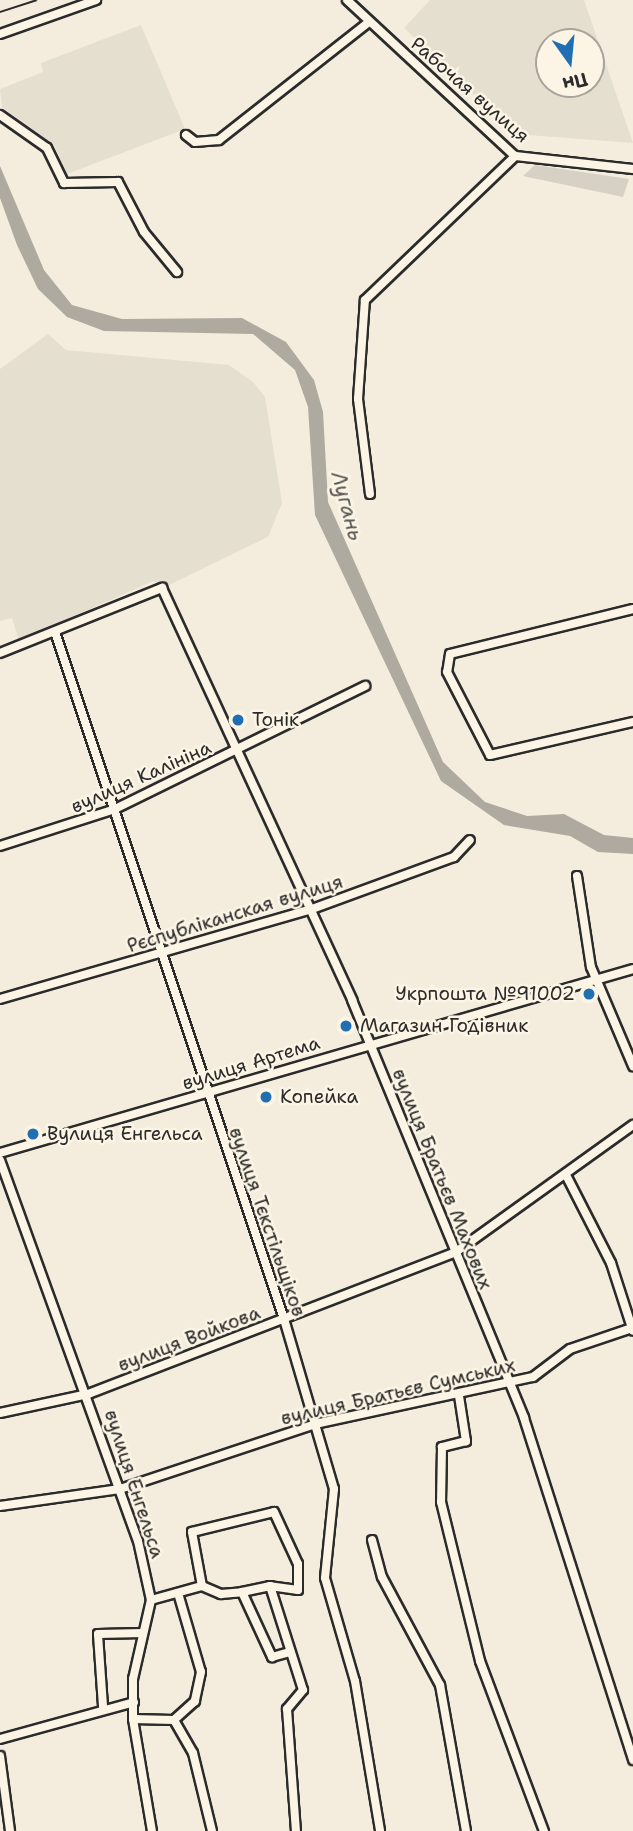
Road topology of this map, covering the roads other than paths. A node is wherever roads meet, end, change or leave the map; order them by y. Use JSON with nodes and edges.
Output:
{"nodes":[{"id":1,"x":96,"y":0,"type":"edge"},
{"id":2,"x":347,"y":0,"type":"edge"},
{"id":3,"x":369,"y":22,"type":"junction"},
{"id":4,"x":0,"y":34,"type":"edge"},
{"id":5,"x":0,"y":115,"type":"edge"},
{"id":6,"x":186,"y":135,"type":"dead end"},
{"id":7,"x":515,"y":156,"type":"junction"},
{"id":8,"x":633,"y":169,"type":"edge"},
{"id":9,"x":177,"y":272,"type":"dead end"},
{"id":10,"x":370,"y":494,"type":"dead end"},
{"id":11,"x":633,"y":609,"type":"edge"},
{"id":12,"x":56,"y":635,"type":"junction"},
{"id":13,"x":0,"y":653,"type":"edge"},
{"id":14,"x":365,"y":686,"type":"dead end"},
{"id":15,"x":633,"y":722,"type":"edge"},
{"id":16,"x":238,"y":751,"type":"junction"},
{"id":17,"x":115,"y":809,"type":"junction"},
{"id":18,"x":470,"y":840,"type":"dead end"},
{"id":19,"x":0,"y":846,"type":"edge"},
{"id":20,"x":578,"y":876,"type":"dead end"},
{"id":21,"x":312,"y":909,"type":"junction"},
{"id":22,"x":163,"y":954,"type":"junction"},
{"id":23,"x":633,"y":969,"type":"edge"},
{"id":24,"x":597,"y":980,"type":"junction"},
{"id":25,"x":0,"y":999,"type":"edge"},
{"id":26,"x":370,"y":1044,"type":"junction"},
{"id":27,"x":633,"y":1066,"type":"edge"},
{"id":28,"x":207,"y":1093,"type":"junction"},
{"id":29,"x":633,"y":1125,"type":"edge"},
{"id":30,"x":0,"y":1153,"type":"edge"},
{"id":31,"x":0,"y":1160,"type":"edge"},
{"id":32,"x":566,"y":1175,"type":"junction"},
{"id":33,"x":456,"y":1252,"type":"junction"},
{"id":34,"x":284,"y":1319,"type":"junction"},
{"id":35,"x":632,"y":1329,"type":"edge"},
{"id":36,"x":506,"y":1382,"type":"junction"},
{"id":37,"x":88,"y":1394,"type":"junction"},
{"id":38,"x":459,"y":1396,"type":"junction"},
{"id":39,"x":0,"y":1413,"type":"edge"},
{"id":40,"x":315,"y":1424,"type":"junction"},
{"id":41,"x":120,"y":1489,"type":"junction"},
{"id":42,"x":0,"y":1506,"type":"edge"},
{"id":43,"x":372,"y":1540,"type":"dead end"},
{"id":44,"x":202,"y":1586,"type":"junction"},
{"id":45,"x":270,"y":1586,"type":"junction"},
{"id":46,"x":242,"y":1592,"type":"junction"},
{"id":47,"x":178,"y":1593,"type":"junction"},
{"id":48,"x":150,"y":1600,"type":"junction"},
{"id":49,"x":143,"y":1633,"type":"junction"},
{"id":50,"x":289,"y":1652,"type":"junction"},
{"id":51,"x":134,"y":1702,"type":"junction"},
{"id":52,"x":103,"y":1706,"type":"junction"},
{"id":53,"x":133,"y":1719,"type":"junction"},
{"id":54,"x":174,"y":1720,"type":"junction"},
{"id":55,"x":0,"y":1739,"type":"edge"},
{"id":56,"x":0,"y":1756,"type":"edge"},
{"id":57,"x":633,"y":1760,"type":"edge"},
{"id":58,"x":10,"y":1831,"type":"edge"},
{"id":59,"x":152,"y":1831,"type":"edge"},
{"id":60,"x":212,"y":1831,"type":"edge"},
{"id":61,"x":296,"y":1831,"type":"edge"},
{"id":62,"x":380,"y":1831,"type":"edge"},
{"id":63,"x":466,"y":1831,"type":"edge"},
{"id":64,"x":544,"y":1831,"type":"edge"}],
"edges":[{"from":1,"to":4,"type":"street"},
{"from":2,"to":3,"type":"street","name":"Рабочая вулиця"},
{"from":3,"to":6,"type":"street"},
{"from":3,"to":7,"type":"street","name":"Рабочая вулиця"},
{"from":5,"to":9,"type":"street"},
{"from":7,"to":8,"type":"street","name":"Рабочая вулиця"},
{"from":7,"to":10,"type":"street"},
{"from":11,"to":15,"type":"street"},
{"from":12,"to":13,"type":"street"},
{"from":12,"to":16,"type":"street","name":"вулиця Братьєв Махових"},
{"from":12,"to":17,"type":"street","name":"вулиця Тєкстільщіков"},
{"from":14,"to":16,"type":"street","name":"вулиця Калініна"},
{"from":16,"to":17,"type":"street","name":"вулиця Калініна"},
{"from":16,"to":21,"type":"street","name":"вулиця Братьєв Махових"},
{"from":17,"to":19,"type":"street","name":"вулиця Калініна"},
{"from":17,"to":22,"type":"street","name":"вулиця Тєкстільщіков"},
{"from":18,"to":21,"type":"street","name":"Рєспубліканская вулиця"},
{"from":20,"to":24,"type":"street"},
{"from":21,"to":22,"type":"street","name":"Рєспубліканская вулиця"},
{"from":21,"to":26,"type":"street","name":"вулиця Братьєв Махових"},
{"from":22,"to":25,"type":"street","name":"Рєспубліканская вулиця"},
{"from":22,"to":28,"type":"street","name":"вулиця Тєкстільщіков"},
{"from":23,"to":24,"type":"street","name":"вулиця Артема"},
{"from":24,"to":26,"type":"street","name":"вулиця Артема"},
{"from":24,"to":27,"type":"street"},
{"from":26,"to":28,"type":"street","name":"вулиця Артема"},
{"from":26,"to":33,"type":"street","name":"вулиця Братьєв Махових"},
{"from":28,"to":30,"type":"street","name":"вулиця Артема"},
{"from":28,"to":34,"type":"street","name":"вулиця Тєкстільщіков"},
{"from":29,"to":32,"type":"street","name":"вулиця Войкова"},
{"from":31,"to":37,"type":"street","name":"вулиця Енгельса"},
{"from":32,"to":33,"type":"street","name":"вулиця Войкова"},
{"from":32,"to":35,"type":"street"},
{"from":33,"to":34,"type":"street","name":"вулиця Войкова"},
{"from":33,"to":36,"type":"street","name":"вулиця Братьєв Махових"},
{"from":34,"to":37,"type":"street","name":"вулиця Войкова"},
{"from":34,"to":40,"type":"street","name":"вулиця Тєкстільщіков"},
{"from":35,"to":36,"type":"street","name":"вулиця Братьєв Сумських"},
{"from":36,"to":38,"type":"street","name":"вулиця Братьєв Сумських"},
{"from":36,"to":57,"type":"street","name":"вулиця Братьєв Махових"},
{"from":37,"to":39,"type":"street","name":"вулиця Войкова"},
{"from":37,"to":41,"type":"street","name":"вулиця Енгельса"},
{"from":38,"to":40,"type":"street","name":"вулиця Братьєв Сумських"},
{"from":38,"to":64,"type":"street"},
{"from":40,"to":41,"type":"street","name":"вулиця Братьєв Сумських"},
{"from":40,"to":62,"type":"street","name":"вулиця Тєкстільщіков"},
{"from":41,"to":42,"type":"street","name":"вулиця Братьєв Сумських"},
{"from":41,"to":48,"type":"street","name":"вулиця Енгельса"},
{"from":43,"to":63,"type":"street"},
{"from":44,"to":45,"type":"street"},
{"from":44,"to":46,"type":"street"},
{"from":44,"to":47,"type":"street"},
{"from":45,"to":46,"type":"street"},
{"from":45,"to":50,"type":"street"},
{"from":46,"to":50,"type":"street"},
{"from":47,"to":48,"type":"street"},
{"from":47,"to":54,"type":"street"},
{"from":48,"to":49,"type":"street","name":"вулиця Енгельса"},
{"from":49,"to":51,"type":"street","name":"вулиця Енгельса"},
{"from":49,"to":52,"type":"street"},
{"from":50,"to":61,"type":"street"},
{"from":51,"to":52,"type":"street"},
{"from":51,"to":53,"type":"street","name":"вулиця Енгельса"},
{"from":52,"to":55,"type":"street"},
{"from":53,"to":54,"type":"street"},
{"from":53,"to":59,"type":"street","name":"вулиця Енгельса"},
{"from":54,"to":60,"type":"street"},
{"from":56,"to":58,"type":"street"}]}
